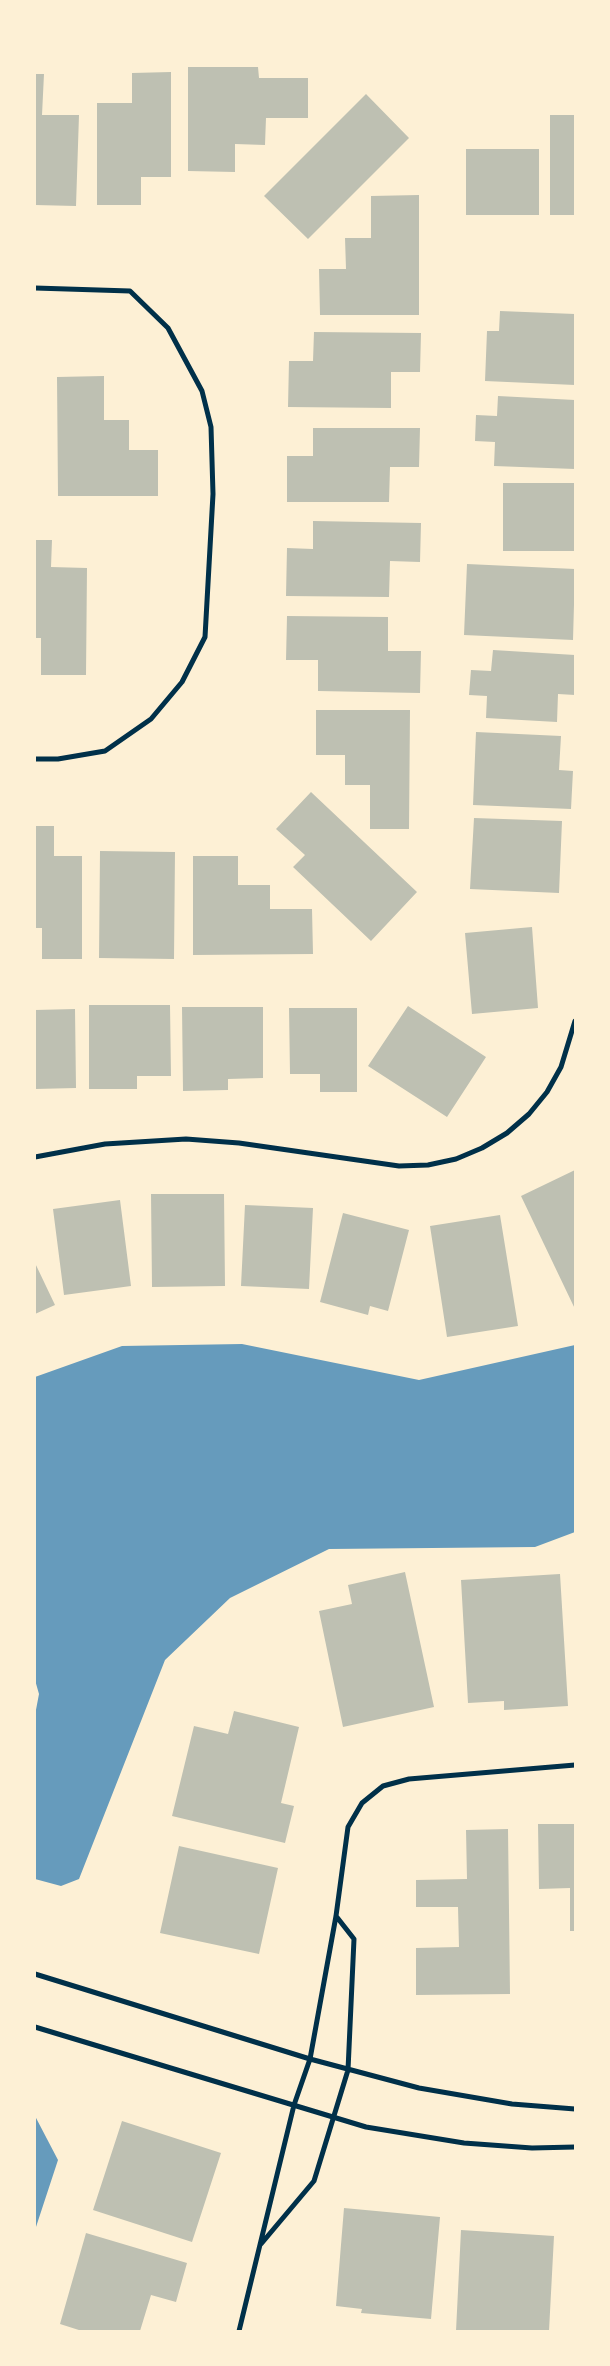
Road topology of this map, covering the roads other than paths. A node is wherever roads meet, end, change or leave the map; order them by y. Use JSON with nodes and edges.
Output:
{"nodes":[{"id":1,"x":35,"y":288,"type":"edge"},
{"id":2,"x":35,"y":759,"type":"edge"},
{"id":3,"x":575,"y":1021,"type":"edge"},
{"id":4,"x":35,"y":1157,"type":"edge"},
{"id":5,"x":575,"y":1765,"type":"edge"},
{"id":6,"x":336,"y":1916,"type":"junction"},
{"id":7,"x":35,"y":1974,"type":"edge"},
{"id":8,"x":35,"y":2027,"type":"edge"},
{"id":9,"x":310,"y":2059,"type":"junction"},
{"id":10,"x":348,"y":2070,"type":"junction"},
{"id":11,"x":294,"y":2106,"type":"junction"},
{"id":12,"x":575,"y":2109,"type":"edge"},
{"id":13,"x":334,"y":2117,"type":"junction"},
{"id":14,"x":575,"y":2147,"type":"edge"},
{"id":15,"x":259,"y":2247,"type":"junction"},
{"id":16,"x":238,"y":2331,"type":"edge"}],
"edges":[{"from":1,"to":2,"type":"street"},
{"from":3,"to":4,"type":"street"},
{"from":5,"to":6,"type":"street"},
{"from":6,"to":9,"type":"street"},
{"from":6,"to":10,"type":"street"},
{"from":7,"to":9,"type":"street"},
{"from":8,"to":11,"type":"street"},
{"from":9,"to":10,"type":"street"},
{"from":9,"to":11,"type":"street"},
{"from":10,"to":12,"type":"street"},
{"from":10,"to":13,"type":"street"},
{"from":11,"to":13,"type":"street"},
{"from":11,"to":15,"type":"street"},
{"from":13,"to":14,"type":"street"},
{"from":13,"to":15,"type":"street"},
{"from":15,"to":16,"type":"street"}]}
